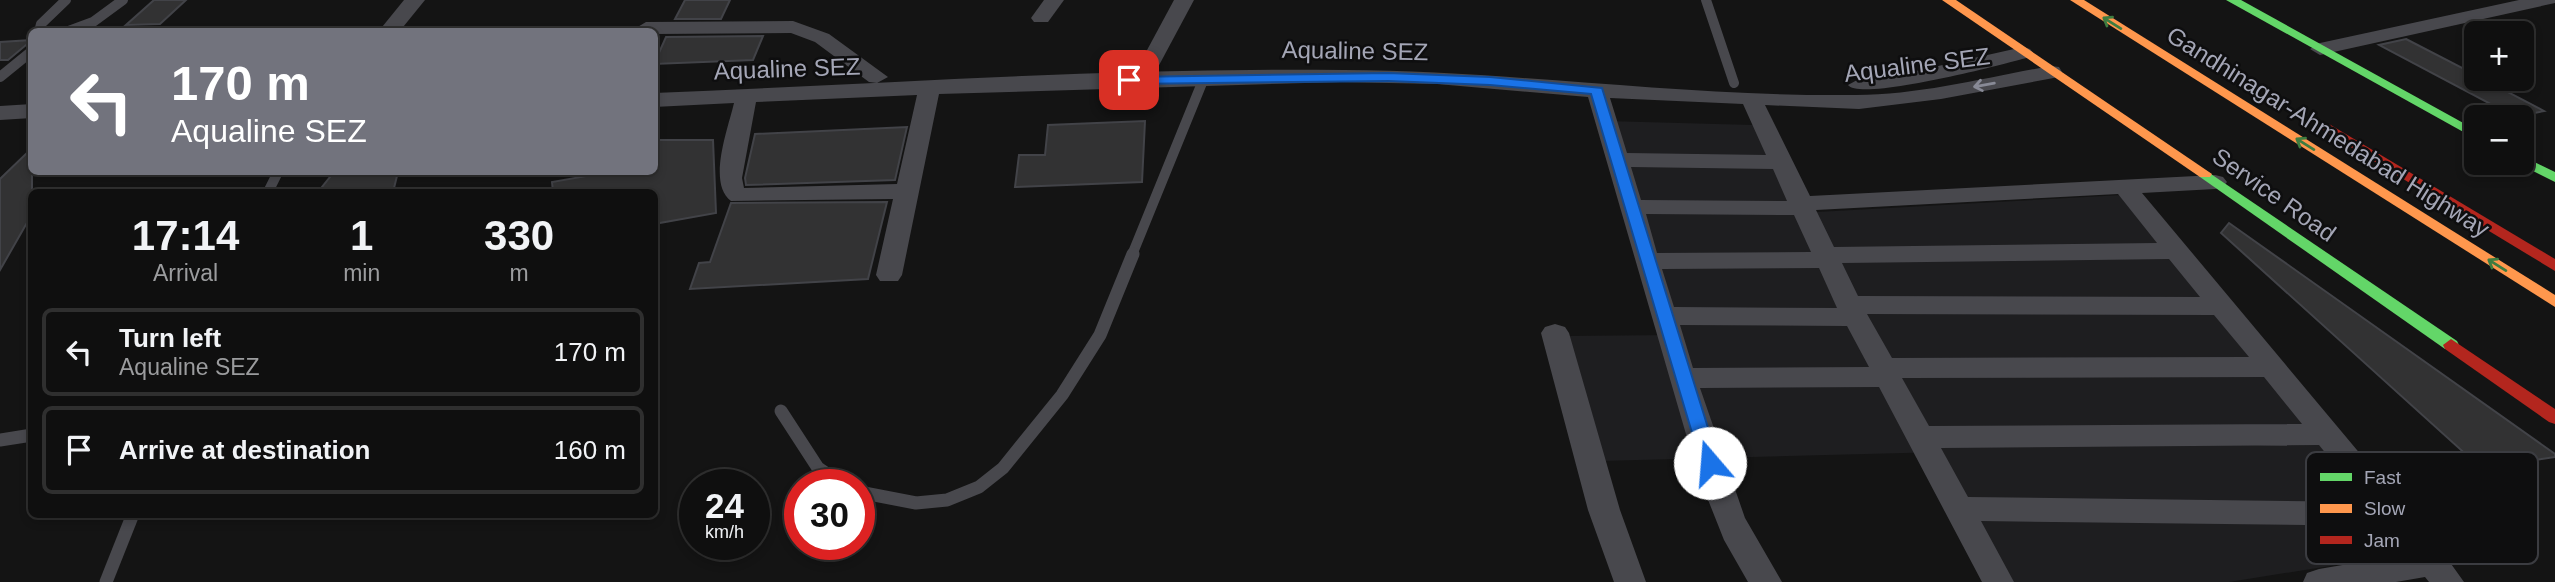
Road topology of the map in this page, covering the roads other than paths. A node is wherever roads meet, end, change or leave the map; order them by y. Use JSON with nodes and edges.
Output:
{"nodes":[{"id":1,"x":66,"y":0,"type":"edge"},
{"id":2,"x":123,"y":0,"type":"edge"},
{"id":3,"x":415,"y":0,"type":"edge"},
{"id":4,"x":1054,"y":0,"type":"edge"},
{"id":5,"x":1184,"y":0,"type":"edge"},
{"id":6,"x":1706,"y":0,"type":"edge"},
{"id":7,"x":1948,"y":0,"type":"edge"},
{"id":8,"x":2076,"y":0,"type":"edge"},
{"id":9,"x":2232,"y":0,"type":"edge"},
{"id":10,"x":2547,"y":0,"type":"edge"},
{"id":11,"x":1041,"y":18,"type":"dead end"},
{"id":12,"x":40,"y":28,"type":"edge"},
{"id":13,"x":77,"y":28,"type":"edge"},
{"id":14,"x":391,"y":28,"type":"edge"},
{"id":15,"x":646,"y":28,"type":"dead end"},
{"id":16,"x":2320,"y":48,"type":"junction"},
{"id":17,"x":2023,"y":53,"type":"junction"},
{"id":18,"x":28,"y":54,"type":"edge"},
{"id":19,"x":1150,"y":65,"type":"junction"},
{"id":20,"x":2058,"y":66,"type":"junction"},
{"id":21,"x":0,"y":77,"type":"edge"},
{"id":22,"x":877,"y":77,"type":"junction"},
{"id":23,"x":1204,"y":78,"type":"junction"},
{"id":24,"x":658,"y":87,"type":"edge"},
{"id":25,"x":929,"y":89,"type":"junction"},
{"id":26,"x":1742,"y":90,"type":"junction"},
{"id":27,"x":1597,"y":91,"type":"junction"},
{"id":28,"x":746,"y":97,"type":"junction"},
{"id":29,"x":658,"y":100,"type":"edge"},
{"id":30,"x":28,"y":111,"type":"edge"},
{"id":31,"x":0,"y":113,"type":"edge"},
{"id":32,"x":2320,"y":123,"type":"dead end"},
{"id":33,"x":28,"y":126,"type":"edge"},
{"id":34,"x":0,"y":127,"type":"edge"},
{"id":35,"x":2464,"y":128,"type":"edge"},
{"id":36,"x":1617,"y":160,"type":"junction"},
{"id":37,"x":1781,"y":162,"type":"junction"},
{"id":38,"x":2534,"y":167,"type":"edge"},
{"id":39,"x":2555,"y":178,"type":"edge"},
{"id":40,"x":2215,"y":182,"type":"junction"},
{"id":41,"x":2125,"y":188,"type":"junction"},
{"id":42,"x":907,"y":191,"type":"junction"},
{"id":43,"x":1802,"y":206,"type":"junction"},
{"id":44,"x":1631,"y":207,"type":"junction"},
{"id":45,"x":2177,"y":251,"type":"junction"},
{"id":46,"x":1826,"y":258,"type":"junction"},
{"id":47,"x":1647,"y":261,"type":"junction"},
{"id":48,"x":2555,"y":266,"type":"edge"},
{"id":49,"x":889,"y":275,"type":"dead end"},
{"id":50,"x":2555,"y":302,"type":"edge"},
{"id":51,"x":2222,"y":306,"type":"junction"},
{"id":52,"x":1853,"y":311,"type":"junction"},
{"id":53,"x":1663,"y":316,"type":"junction"},
{"id":54,"x":1555,"y":333,"type":"dead end"},
{"id":55,"x":2272,"y":367,"type":"junction"},
{"id":56,"x":1886,"y":372,"type":"junction"},
{"id":57,"x":1683,"y":378,"type":"junction"},
{"id":58,"x":781,"y":411,"type":"dead end"},
{"id":59,"x":2555,"y":418,"type":"edge"},
{"id":60,"x":2327,"y":434,"type":"junction"},
{"id":61,"x":28,"y":436,"type":"edge"},
{"id":62,"x":1920,"y":437,"type":"junction"},
{"id":63,"x":0,"y":440,"type":"edge"},
{"id":64,"x":2342,"y":452,"type":"edge"},
{"id":65,"x":819,"y":469,"type":"edge"},
{"id":66,"x":875,"y":495,"type":"edge"},
{"id":67,"x":1958,"y":509,"type":"junction"},
{"id":68,"x":2306,"y":513,"type":"edge"},
{"id":69,"x":131,"y":518,"type":"edge"},
{"id":70,"x":2440,"y":573,"type":"edge"},
{"id":71,"x":106,"y":582,"type":"edge"},
{"id":72,"x":1630,"y":582,"type":"edge"},
{"id":73,"x":1766,"y":582,"type":"edge"},
{"id":74,"x":1998,"y":582,"type":"edge"},
{"id":75,"x":2319,"y":582,"type":"edge"}],
"edges":[{"from":1,"to":12,"type":"lane"},
{"from":2,"to":13,"type":"lane"},
{"from":3,"to":14,"type":"street"},
{"from":4,"to":11,"type":"street"},
{"from":5,"to":19,"type":"street"},
{"from":6,"to":26,"type":"lane"},
{"from":7,"to":17,"type":"street","name":"Aqualine SEZ"},
{"from":50,"to":8,"type":"street","name":"Gandhinagar-Ahmedabad Highway","one_way":true},
{"from":9,"to":16,"type":"street"},
{"from":10,"to":16,"type":"street"},
{"from":15,"to":22,"type":"street"},
{"from":16,"to":35,"type":"street"},
{"from":17,"to":20,"type":"street","name":"Aqualine SEZ"},
{"from":17,"to":26,"type":"street"},
{"from":18,"to":21,"type":"lane"},
{"from":19,"to":22,"type":"street"},
{"from":19,"to":26,"type":"street"},
{"from":20,"to":26,"type":"street","name":"Aqualine SEZ","one_way":true},
{"from":20,"to":40,"type":"street","name":"Service Road"},
{"from":22,"to":24,"type":"street"},
{"from":23,"to":25,"type":"street","name":"Aqualine SEZ"},
{"from":23,"to":27,"type":"street","name":"Aqualine SEZ"},
{"from":23,"to":66,"type":"lane"},
{"from":25,"to":28,"type":"street","name":"Aqualine SEZ"},
{"from":25,"to":42,"type":"street"},
{"from":26,"to":27,"type":"street","name":"Aqualine SEZ"},
{"from":26,"to":37,"type":"street"},
{"from":27,"to":36,"type":"street"},
{"from":28,"to":29,"type":"street","name":"Aqualine SEZ"},
{"from":28,"to":42,"type":"street"},
{"from":30,"to":31,"type":"street"},
{"from":32,"to":48,"type":"street"},
{"from":33,"to":34,"type":"street"},
{"from":36,"to":37,"type":"street"},
{"from":36,"to":44,"type":"street"},
{"from":37,"to":43,"type":"street"},
{"from":38,"to":39,"type":"street"},
{"from":40,"to":41,"type":"street"},
{"from":40,"to":59,"type":"street","name":"Service Road"},
{"from":41,"to":43,"type":"street"},
{"from":41,"to":45,"type":"street"},
{"from":42,"to":49,"type":"street"},
{"from":43,"to":44,"type":"street"},
{"from":43,"to":46,"type":"street"},
{"from":44,"to":47,"type":"street"},
{"from":45,"to":46,"type":"street"},
{"from":45,"to":51,"type":"street"},
{"from":46,"to":47,"type":"street"},
{"from":46,"to":52,"type":"street"},
{"from":47,"to":53,"type":"street"},
{"from":51,"to":52,"type":"street"},
{"from":51,"to":55,"type":"street"},
{"from":52,"to":53,"type":"street"},
{"from":52,"to":56,"type":"street"},
{"from":53,"to":57,"type":"street"},
{"from":54,"to":72,"type":"street"},
{"from":55,"to":56,"type":"street"},
{"from":55,"to":60,"type":"street"},
{"from":56,"to":57,"type":"street"},
{"from":56,"to":62,"type":"street"},
{"from":57,"to":73,"type":"street"},
{"from":58,"to":65,"type":"lane"},
{"from":60,"to":62,"type":"street"},
{"from":60,"to":64,"type":"street"},
{"from":61,"to":63,"type":"lane"},
{"from":62,"to":67,"type":"street"},
{"from":67,"to":68,"type":"street"},
{"from":67,"to":74,"type":"street"},
{"from":69,"to":71,"type":"lane"},
{"from":70,"to":75,"type":"street"}]}
